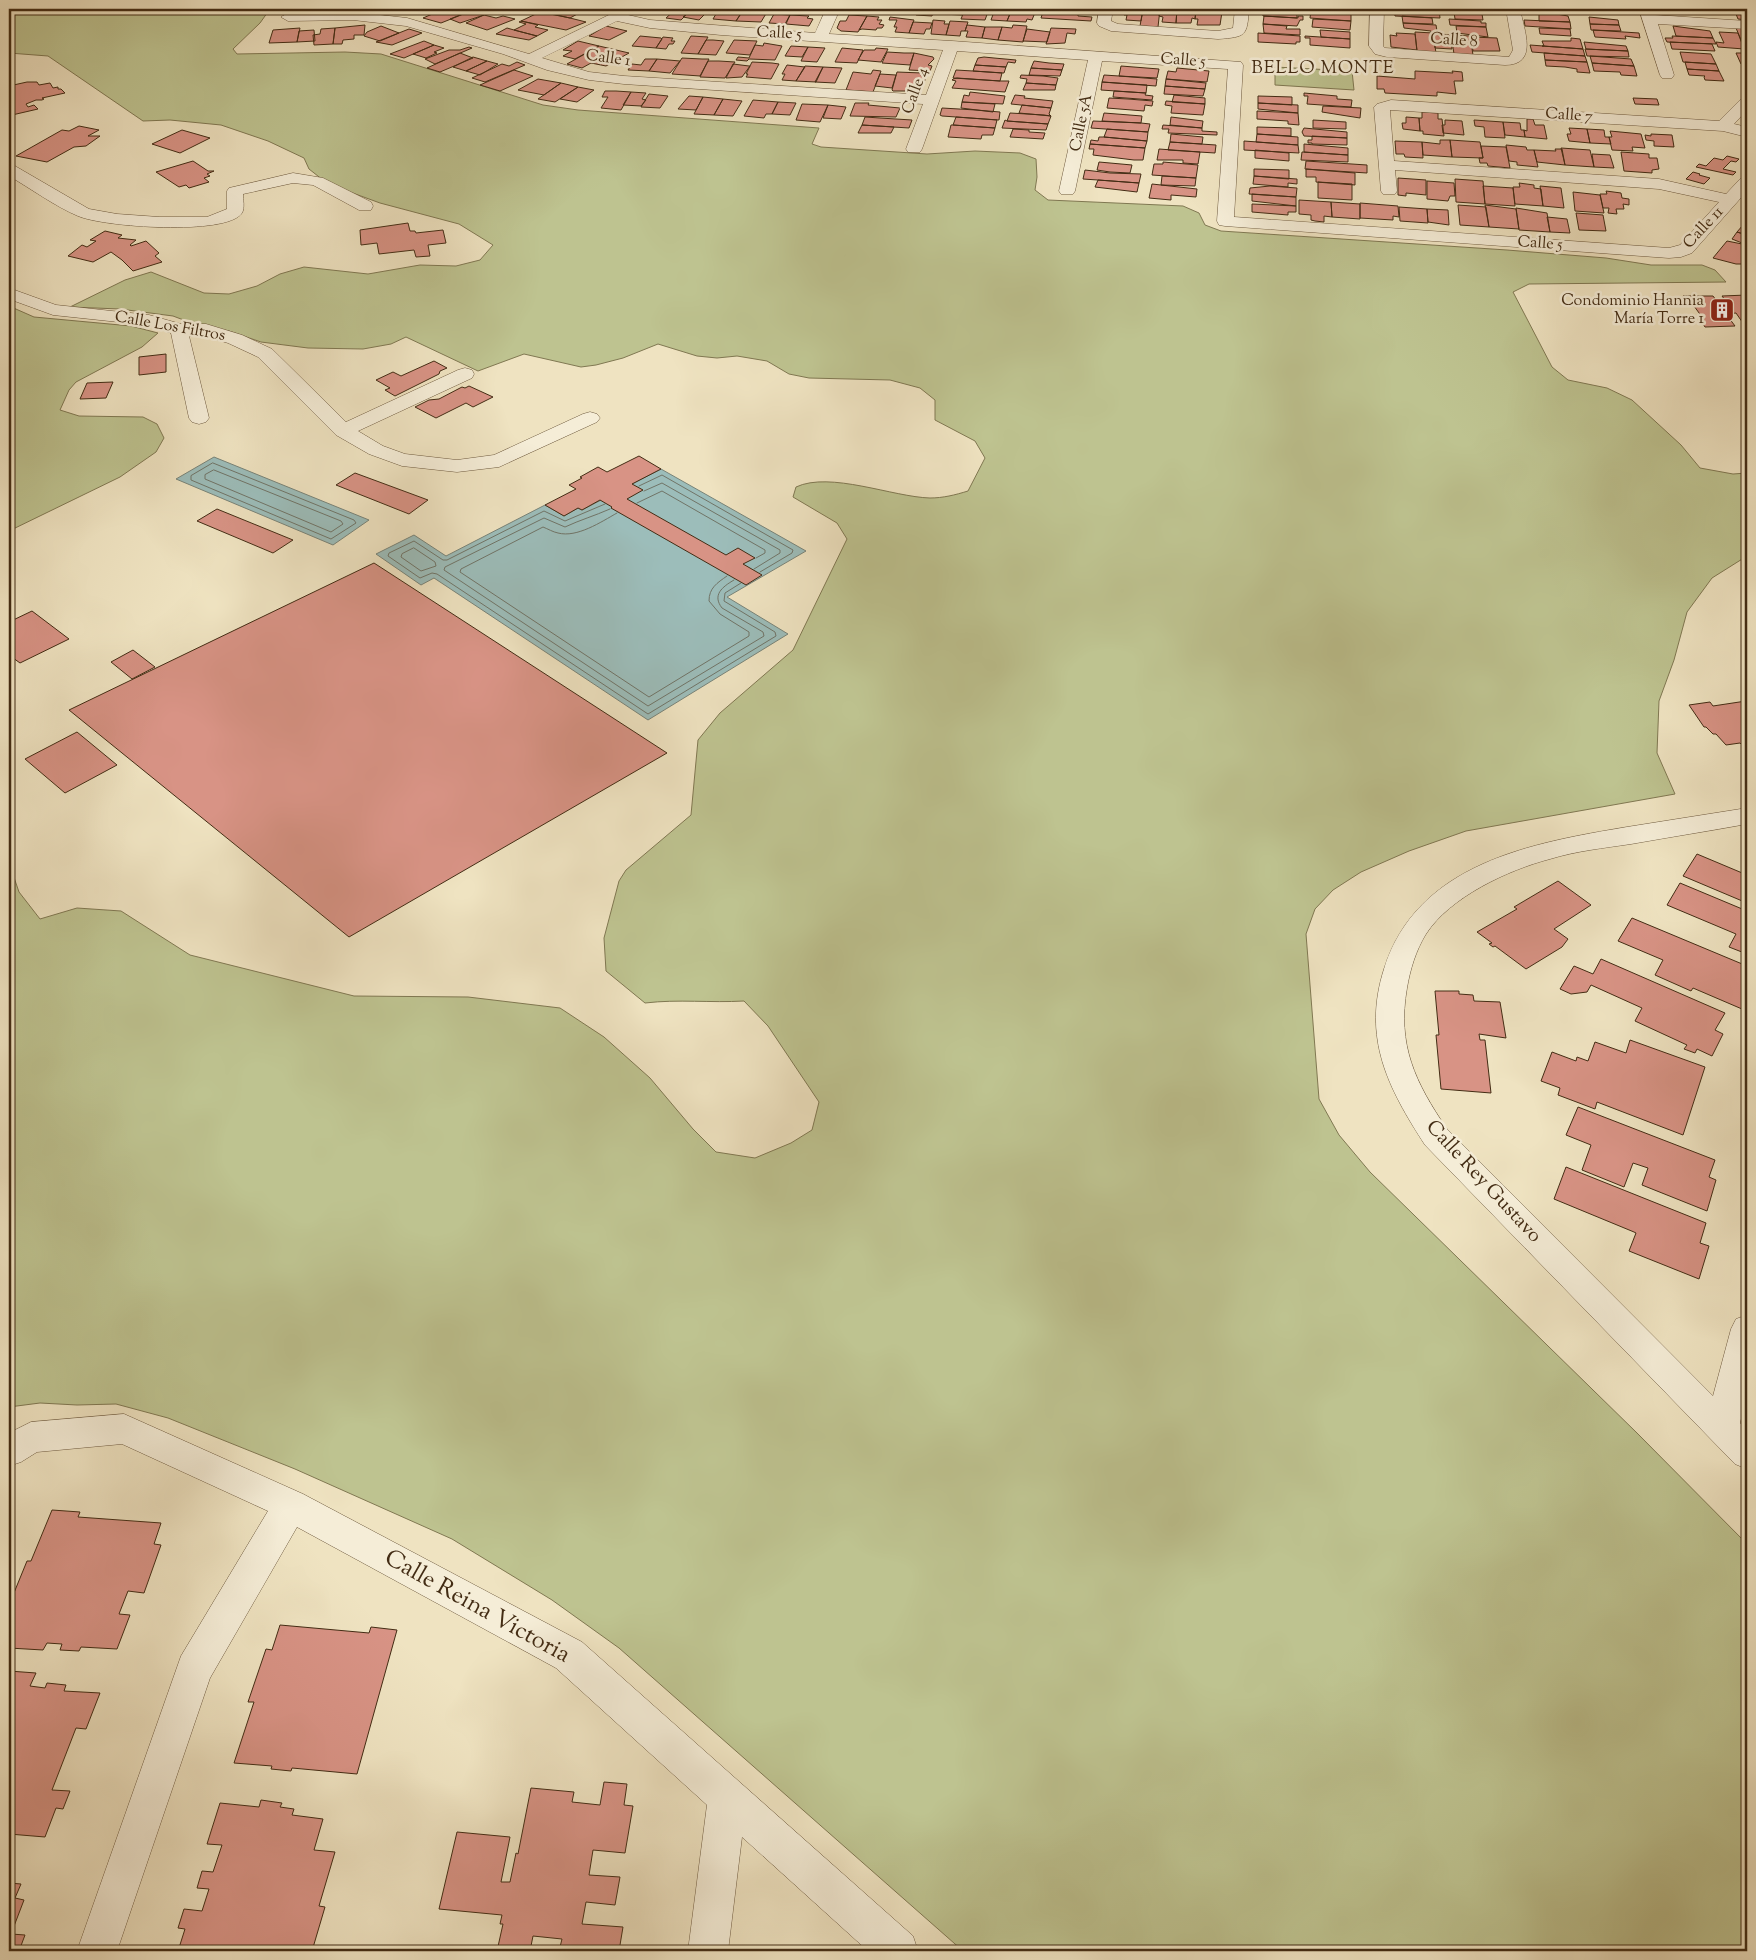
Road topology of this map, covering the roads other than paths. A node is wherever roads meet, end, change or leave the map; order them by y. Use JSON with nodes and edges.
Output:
{"nodes":[{"id":1,"x":833,"y":9,"type":"edge"},
{"id":2,"x":1106,"y":9,"type":"edge"},
{"id":3,"x":1242,"y":9,"type":"edge"},
{"id":4,"x":1377,"y":9,"type":"edge"},
{"id":5,"x":1513,"y":9,"type":"edge"},
{"id":6,"x":1648,"y":14,"type":"edge"},
{"id":7,"x":288,"y":17,"type":"dead end"},
{"id":8,"x":1747,"y":25,"type":"edge"},
{"id":9,"x":820,"y":37,"type":"junction"},
{"id":10,"x":952,"y":46,"type":"junction"},
{"id":11,"x":1096,"y":55,"type":"junction"},
{"id":12,"x":529,"y":59,"type":"junction"},
{"id":13,"x":1667,"y":75,"type":"dead end"},
{"id":14,"x":931,"y":100,"type":"junction"},
{"id":15,"x":1747,"y":101,"type":"edge"},
{"id":16,"x":1723,"y":126,"type":"junction"},
{"id":17,"x":1747,"y":132,"type":"edge"},
{"id":18,"x":914,"y":149,"type":"dead end"},
{"id":19,"x":1387,"y":164,"type":"junction"},
{"id":20,"x":9,"y":169,"type":"edge"},
{"id":21,"x":1747,"y":181,"type":"edge"},
{"id":22,"x":1067,"y":191,"type":"dead end"},
{"id":23,"x":1389,"y":191,"type":"dead end"},
{"id":24,"x":1730,"y":200,"type":"junction"},
{"id":25,"x":365,"y":206,"type":"dead end"},
{"id":26,"x":1681,"y":252,"type":"joint"},
{"id":27,"x":9,"y":293,"type":"edge"},
{"id":28,"x":179,"y":330,"type":"junction"},
{"id":29,"x":465,"y":374,"type":"dead end"},
{"id":30,"x":199,"y":418,"type":"dead end"},
{"id":31,"x":590,"y":418,"type":"dead end"},
{"id":32,"x":343,"y":431,"type":"junction"},
{"id":33,"x":1747,"y":816,"type":"edge"},
{"id":34,"x":1747,"y":1329,"type":"edge"},
{"id":35,"x":1722,"y":1427,"type":"junction"},
{"id":36,"x":9,"y":1451,"type":"edge"},
{"id":37,"x":1747,"y":1453,"type":"edge"},
{"id":38,"x":291,"y":1505,"type":"junction"},
{"id":39,"x":727,"y":1799,"type":"junction"},
{"id":40,"x":97,"y":1951,"type":"edge"},
{"id":41,"x":708,"y":1951,"type":"edge"},
{"id":42,"x":898,"y":1951,"type":"edge"}],
"edges":[{"from":1,"to":9,"type":"street"},
{"from":2,"to":3,"type":"street"},
{"from":4,"to":5,"type":"street","name":"Calle 8"},
{"from":6,"to":8,"type":"street"},
{"from":6,"to":13,"type":"street"},
{"from":7,"to":12,"type":"street","name":"Calle 1"},
{"from":9,"to":10,"type":"street","name":"Calle 5"},
{"from":9,"to":12,"type":"street","name":"Calle 5"},
{"from":10,"to":11,"type":"street","name":"Calle 5"},
{"from":10,"to":14,"type":"street","name":"Calle 4"},
{"from":11,"to":22,"type":"street","name":"Calle 5A"},
{"from":11,"to":26,"type":"street","name":"Calle 5"},
{"from":12,"to":14,"type":"street","name":"Calle 1"},
{"from":14,"to":18,"type":"street","name":"Calle 4"},
{"from":15,"to":16,"type":"street"},
{"from":16,"to":17,"type":"street","name":"Calle 7"},
{"from":16,"to":19,"type":"street","name":"Calle 7"},
{"from":19,"to":23,"type":"street"},
{"from":19,"to":24,"type":"street"},
{"from":20,"to":25,"type":"street"},
{"from":21,"to":24,"type":"street","name":"Calle 11"},
{"from":24,"to":26,"type":"street","name":"Calle 11"},
{"from":27,"to":28,"type":"street","name":"Calle Los Filtros"},
{"from":28,"to":30,"type":"street"},
{"from":28,"to":32,"type":"street","name":"Calle Los Filtros"},
{"from":29,"to":32,"type":"street"},
{"from":31,"to":32,"type":"street","name":"Calle Los Filtros"},
{"from":33,"to":35,"type":"street","name":"Calle Rey Gustavo"},
{"from":34,"to":35,"type":"street"},
{"from":35,"to":37,"type":"street","name":"Calle Rey Gustavo"},
{"from":36,"to":38,"type":"street","name":"Calle Reina Victoria"},
{"from":38,"to":39,"type":"street","name":"Calle Reina Victoria"},
{"from":38,"to":40,"type":"street"},
{"from":39,"to":41,"type":"street"},
{"from":39,"to":42,"type":"street","name":"Calle Reina Victoria"}]}
